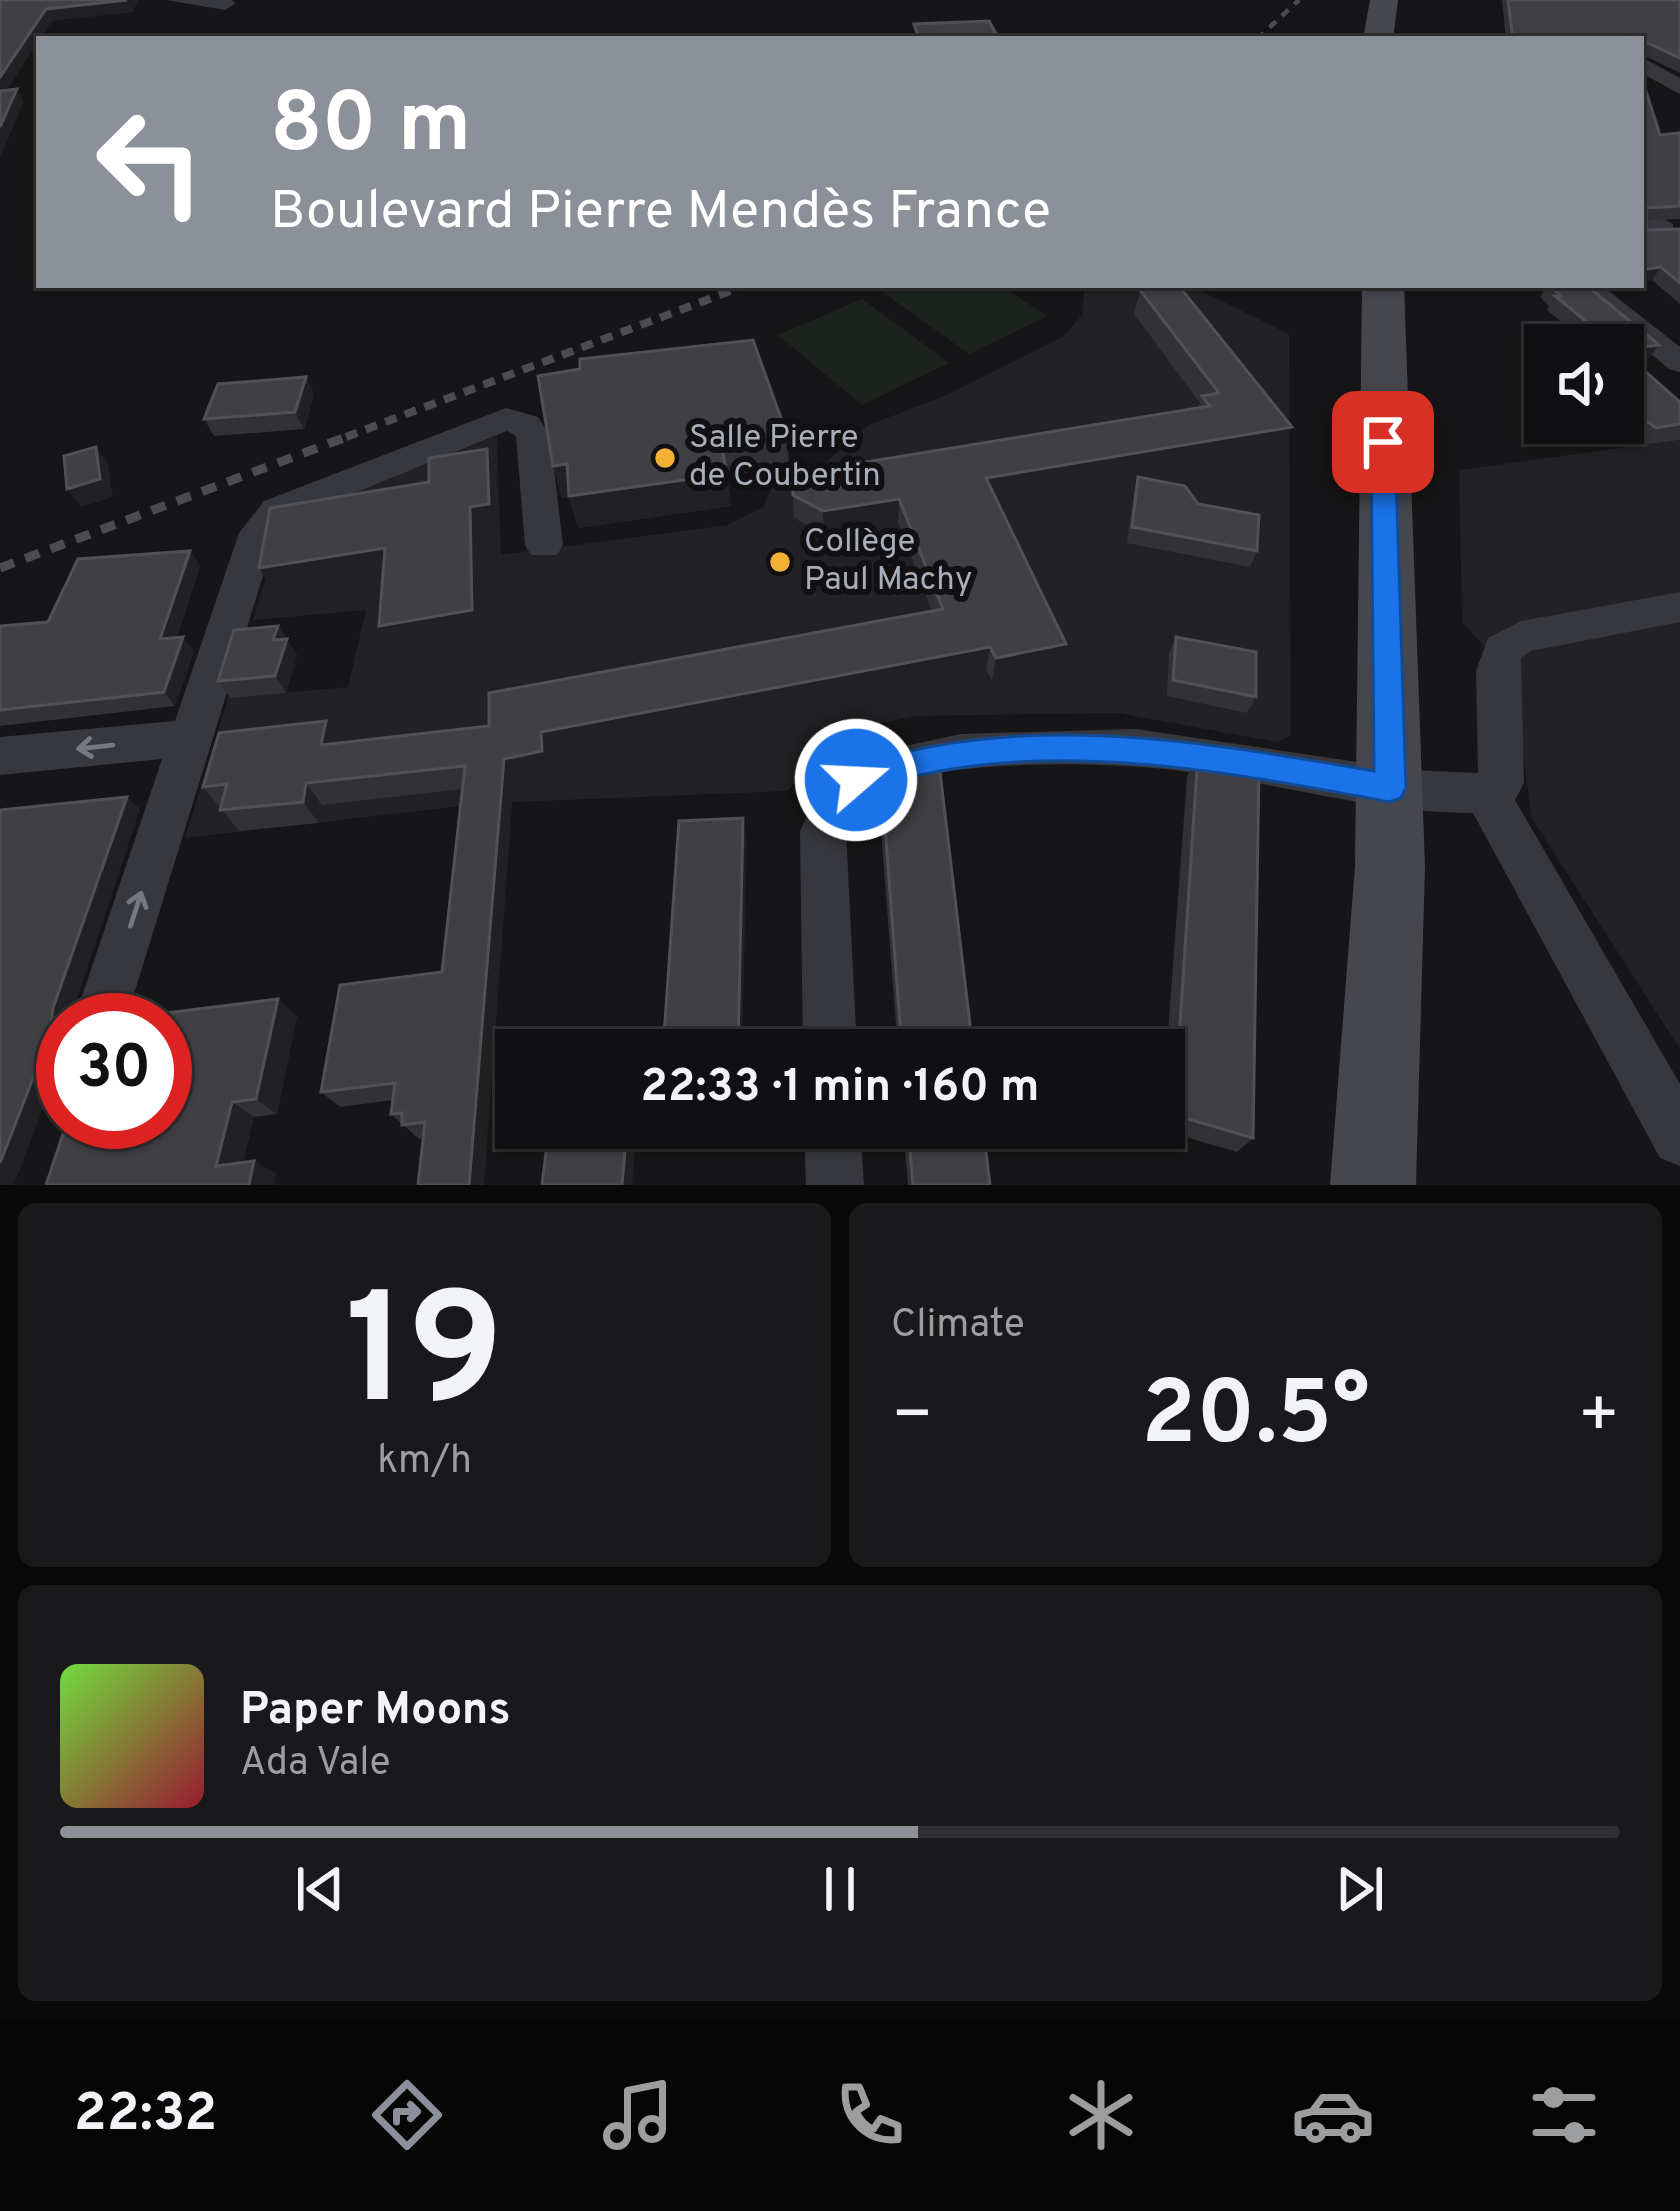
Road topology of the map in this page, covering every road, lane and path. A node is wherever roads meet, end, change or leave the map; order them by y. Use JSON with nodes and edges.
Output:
{"nodes":[{"id":1,"x":176,"y":0,"type":"edge"},
{"id":2,"x":1384,"y":0,"type":"edge"},
{"id":3,"x":1402,"y":0,"type":"edge"},
{"id":4,"x":225,"y":4,"type":"dead end"},
{"id":5,"x":1378,"y":36,"type":"edge"},
{"id":6,"x":1398,"y":36,"type":"edge"},
{"id":7,"x":1644,"y":66,"type":"edge"},
{"id":8,"x":1680,"y":87,"type":"edge"},
{"id":9,"x":1357,"y":288,"type":"edge"},
{"id":10,"x":1383,"y":288,"type":"edge"},
{"id":11,"x":1587,"y":288,"type":"edge"},
{"id":12,"x":1680,"y":362,"type":"edge"},
{"id":13,"x":544,"y":544,"type":"dead end"},
{"id":14,"x":1680,"y":607,"type":"edge"},
{"id":15,"x":190,"y":738,"type":"junction"},
{"id":16,"x":0,"y":757,"type":"edge"},
{"id":17,"x":1371,"y":786,"type":"junction"},
{"id":18,"x":1486,"y":793,"type":"junction"},
{"id":19,"x":109,"y":993,"type":"edge"},
{"id":20,"x":829,"y":1029,"type":"edge"},
{"id":21,"x":1680,"y":1138,"type":"edge"},
{"id":22,"x":833,"y":1149,"type":"edge"},
{"id":23,"x":835,"y":1185,"type":"edge"},
{"id":24,"x":1346,"y":1185,"type":"edge"},
{"id":25,"x":1373,"y":1185,"type":"edge"}],
"edges":[{"from":1,"to":4,"type":"street"},
{"from":2,"to":5,"type":"main road"},
{"from":3,"to":6,"type":"main road"},
{"from":7,"to":8,"type":"street"},
{"from":9,"to":17,"type":"main road"},
{"from":10,"to":17,"type":"main road"},
{"from":11,"to":12,"type":"street"},
{"from":13,"to":15,"type":"street"},
{"from":14,"to":18,"type":"street"},
{"from":15,"to":16,"type":"street","one_way":true},
{"from":19,"to":15,"type":"street","one_way":true},
{"from":17,"to":18,"type":"street"},
{"from":17,"to":20,"type":"street"},
{"from":17,"to":24,"type":"main road"},
{"from":17,"to":25,"type":"main road"},
{"from":18,"to":21,"type":"street"},
{"from":22,"to":23,"type":"street"}]}
